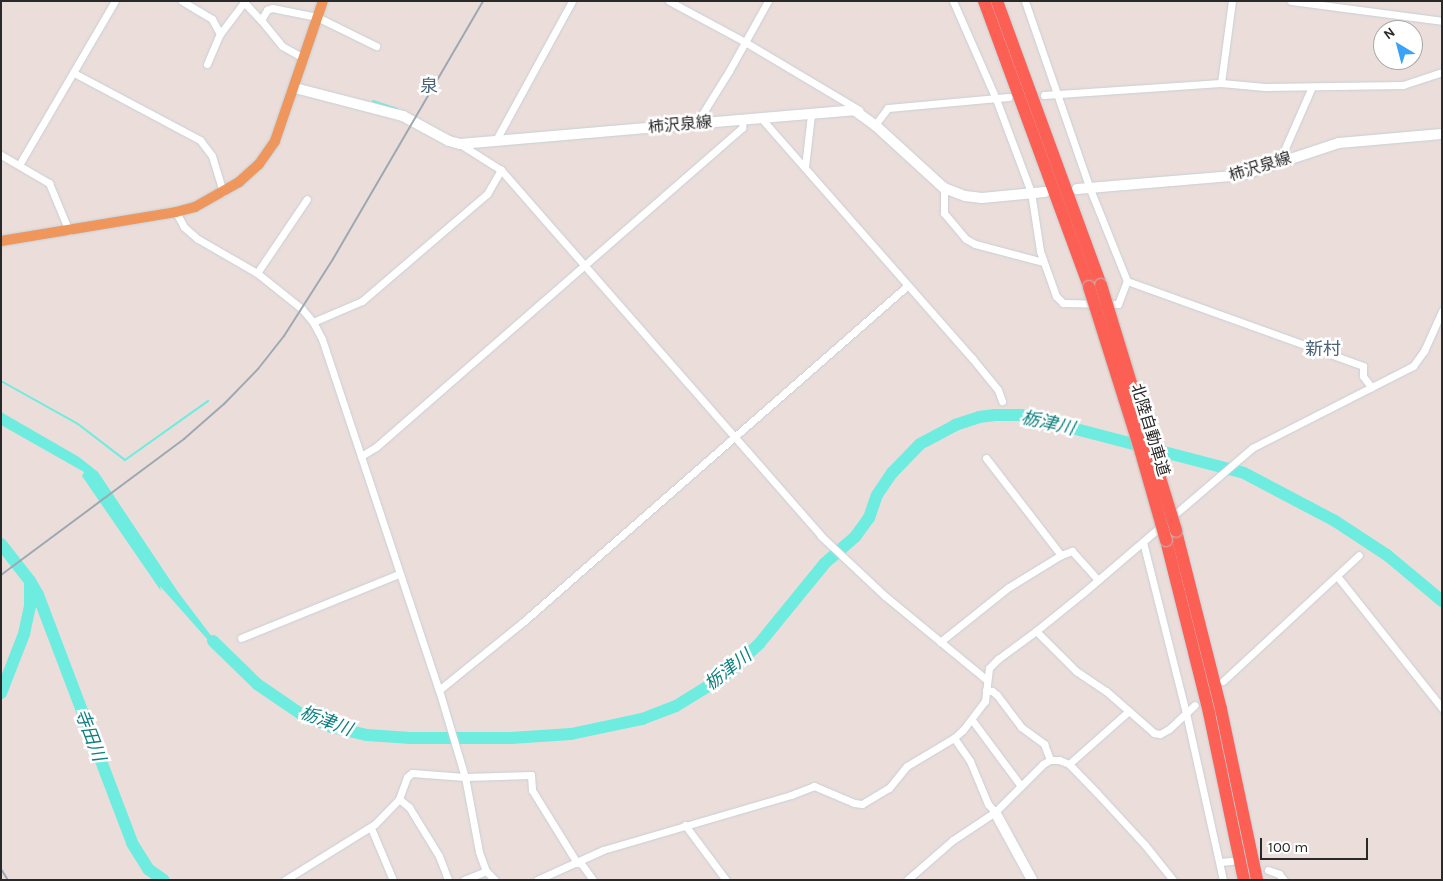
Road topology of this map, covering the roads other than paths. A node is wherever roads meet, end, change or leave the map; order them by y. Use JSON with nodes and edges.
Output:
{"nodes":[{"id":1,"x":115,"y":1,"type":"edge"},
{"id":2,"x":182,"y":1,"type":"edge"},
{"id":3,"x":323,"y":1,"type":"edge"},
{"id":4,"x":572,"y":1,"type":"edge"},
{"id":5,"x":669,"y":1,"type":"edge"},
{"id":6,"x":768,"y":1,"type":"edge"},
{"id":7,"x":953,"y":1,"type":"edge"},
{"id":8,"x":984,"y":1,"type":"edge"},
{"id":9,"x":997,"y":1,"type":"edge"},
{"id":10,"x":1024,"y":1,"type":"edge"},
{"id":11,"x":1232,"y":1,"type":"edge"},
{"id":12,"x":1291,"y":1,"type":"edge"},
{"id":13,"x":243,"y":2,"type":"edge"},
{"id":14,"x":318,"y":17,"type":"junction"},
{"id":15,"x":261,"y":20,"type":"junction"},
{"id":16,"x":1442,"y":21,"type":"edge"},
{"id":17,"x":220,"y":34,"type":"junction"},
{"id":18,"x":745,"y":42,"type":"junction"},
{"id":19,"x":376,"y":46,"type":"dead end"},
{"id":20,"x":304,"y":58,"type":"junction"},
{"id":21,"x":207,"y":64,"type":"dead end"},
{"id":22,"x":1442,"y":72,"type":"edge"},
{"id":23,"x":74,"y":73,"type":"junction"},
{"id":24,"x":1221,"y":82,"type":"junction"},
{"id":25,"x":295,"y":88,"type":"junction"},
{"id":26,"x":1312,"y":88,"type":"junction"},
{"id":27,"x":1058,"y":93,"type":"junction"},
{"id":28,"x":1044,"y":95,"type":"dead end"},
{"id":29,"x":1008,"y":97,"type":"dead end"},
{"id":30,"x":996,"y":99,"type":"junction"},
{"id":31,"x":811,"y":114,"type":"junction"},
{"id":32,"x":860,"y":116,"type":"junction"},
{"id":33,"x":761,"y":118,"type":"junction"},
{"id":34,"x":743,"y":120,"type":"junction"},
{"id":35,"x":696,"y":124,"type":"junction"},
{"id":36,"x":875,"y":125,"type":"junction"},
{"id":37,"x":1442,"y":134,"type":"edge"},
{"id":38,"x":496,"y":140,"type":"junction"},
{"id":39,"x":460,"y":144,"type":"junction"},
{"id":40,"x":1,"y":155,"type":"edge"},
{"id":41,"x":1278,"y":162,"type":"junction"},
{"id":42,"x":19,"y":165,"type":"junction"},
{"id":43,"x":805,"y":167,"type":"junction"},
{"id":44,"x":501,"y":170,"type":"junction"},
{"id":45,"x":944,"y":188,"type":"junction"},
{"id":46,"x":1077,"y":189,"type":"dead end"},
{"id":47,"x":1090,"y":189,"type":"junction"},
{"id":48,"x":223,"y":192,"type":"junction"},
{"id":49,"x":1031,"y":192,"type":"junction"},
{"id":50,"x":1044,"y":192,"type":"dead end"},
{"id":51,"x":307,"y":199,"type":"dead end"},
{"id":52,"x":176,"y":212,"type":"junction"},
{"id":53,"x":69,"y":231,"type":"junction"},
{"id":54,"x":1,"y":241,"type":"edge"},
{"id":55,"x":1043,"y":262,"type":"junction"},
{"id":56,"x":586,"y":266,"type":"junction"},
{"id":57,"x":257,"y":274,"type":"junction"},
{"id":58,"x":1127,"y":281,"type":"junction"},
{"id":59,"x":908,"y":286,"type":"junction"},
{"id":60,"x":1095,"y":286,"type":"junction"},
{"id":61,"x":1442,"y":311,"type":"edge"},
{"id":62,"x":313,"y":322,"type":"junction"},
{"id":63,"x":1372,"y":388,"type":"junction"},
{"id":64,"x":1002,"y":401,"type":"dead end"},
{"id":65,"x":734,"y":438,"type":"junction"},
{"id":66,"x":361,"y":456,"type":"junction"},
{"id":67,"x":986,"y":458,"type":"dead end"},
{"id":68,"x":1143,"y":542,"type":"junction"},
{"id":69,"x":1359,"y":554,"type":"dead end"},
{"id":70,"x":1061,"y":555,"type":"junction"},
{"id":71,"x":399,"y":574,"type":"junction"},
{"id":72,"x":1337,"y":576,"type":"junction"},
{"id":73,"x":1098,"y":580,"type":"junction"},
{"id":74,"x":1036,"y":632,"type":"junction"},
{"id":75,"x":241,"y":638,"type":"dead end"},
{"id":76,"x":940,"y":642,"type":"junction"},
{"id":77,"x":987,"y":680,"type":"junction"},
{"id":78,"x":1224,"y":680,"type":"dead end"},
{"id":79,"x":439,"y":690,"type":"junction"},
{"id":80,"x":986,"y":690,"type":"junction"},
{"id":81,"x":1195,"y":705,"type":"dead end"},
{"id":82,"x":1442,"y":708,"type":"edge"},
{"id":83,"x":1129,"y":712,"type":"junction"},
{"id":84,"x":1186,"y":714,"type":"junction"},
{"id":85,"x":972,"y":720,"type":"junction"},
{"id":86,"x":954,"y":738,"type":"junction"},
{"id":87,"x":1050,"y":760,"type":"junction"},
{"id":88,"x":1068,"y":764,"type":"junction"},
{"id":89,"x":465,"y":777,"type":"junction"},
{"id":90,"x":1021,"y":786,"type":"junction"},
{"id":91,"x":399,"y":799,"type":"junction"},
{"id":92,"x":995,"y":812,"type":"junction"},
{"id":93,"x":686,"y":825,"type":"junction"},
{"id":94,"x":371,"y":828,"type":"junction"},
{"id":95,"x":1231,"y":861,"type":"dead end"},
{"id":96,"x":579,"y":862,"type":"junction"},
{"id":97,"x":1220,"y":862,"type":"junction"},
{"id":98,"x":1268,"y":870,"type":"dead end"},
{"id":99,"x":486,"y":871,"type":"junction"},
{"id":100,"x":286,"y":880,"type":"edge"},
{"id":101,"x":393,"y":880,"type":"edge"},
{"id":102,"x":448,"y":880,"type":"edge"},
{"id":103,"x":464,"y":880,"type":"edge"},
{"id":104,"x":495,"y":880,"type":"edge"},
{"id":105,"x":537,"y":880,"type":"edge"},
{"id":106,"x":593,"y":880,"type":"edge"},
{"id":107,"x":726,"y":880,"type":"edge"},
{"id":108,"x":907,"y":880,"type":"edge"},
{"id":109,"x":1032,"y":880,"type":"edge"},
{"id":110,"x":1173,"y":880,"type":"edge"},
{"id":111,"x":1223,"y":880,"type":"edge"},
{"id":112,"x":1244,"y":880,"type":"edge"},
{"id":113,"x":1257,"y":880,"type":"edge"},
{"id":114,"x":1284,"y":880,"type":"edge"}],
"edges":[{"from":1,"to":23,"type":"street"},
{"from":2,"to":17,"type":"street"},
{"from":3,"to":14,"type":"main road"},
{"from":4,"to":38,"type":"street"},
{"from":5,"to":18,"type":"street"},
{"from":6,"to":18,"type":"street"},
{"from":7,"to":30,"type":"street"},
{"from":8,"to":60,"type":"highway","name":"北陸自動車道"},
{"from":9,"to":60,"type":"highway","name":"北陸自動車道"},
{"from":10,"to":27,"type":"street"},
{"from":11,"to":24,"type":"street"},
{"from":12,"to":16,"type":"street"},
{"from":13,"to":15,"type":"street"},
{"from":13,"to":17,"type":"street"},
{"from":14,"to":15,"type":"street"},
{"from":14,"to":19,"type":"street"},
{"from":14,"to":20,"type":"main road"},
{"from":15,"to":20,"type":"street"},
{"from":17,"to":21,"type":"street"},
{"from":18,"to":32,"type":"street"},
{"from":18,"to":35,"type":"street"},
{"from":20,"to":25,"type":"main road"},
{"from":22,"to":26,"type":"street"},
{"from":23,"to":42,"type":"street"},
{"from":23,"to":48,"type":"street"},
{"from":24,"to":26,"type":"street"},
{"from":24,"to":27,"type":"street"},
{"from":25,"to":39,"type":"main road","name":"柿沢泉線"},
{"from":25,"to":48,"type":"main road"},
{"from":26,"to":41,"type":"street"},
{"from":27,"to":28,"type":"street"},
{"from":27,"to":47,"type":"street"},
{"from":29,"to":30,"type":"street"},
{"from":30,"to":36,"type":"street"},
{"from":30,"to":49,"type":"street"},
{"from":31,"to":32,"type":"main road","name":"柿沢泉線"},
{"from":31,"to":33,"type":"main road","name":"柿沢泉線"},
{"from":31,"to":43,"type":"street"},
{"from":32,"to":36,"type":"main road","name":"柿沢泉線"},
{"from":33,"to":34,"type":"main road","name":"柿沢泉線"},
{"from":33,"to":43,"type":"street"},
{"from":34,"to":35,"type":"main road","name":"柿沢泉線"},
{"from":34,"to":56,"type":"street"},
{"from":35,"to":38,"type":"main road","name":"柿沢泉線"},
{"from":36,"to":45,"type":"main road","name":"柿沢泉線"},
{"from":37,"to":41,"type":"main road","name":"柿沢泉線"},
{"from":38,"to":39,"type":"main road","name":"柿沢泉線"},
{"from":39,"to":44,"type":"street"},
{"from":40,"to":42,"type":"street"},
{"from":41,"to":47,"type":"main road","name":"柿沢泉線"},
{"from":42,"to":53,"type":"street"},
{"from":43,"to":59,"type":"street"},
{"from":44,"to":56,"type":"street"},
{"from":44,"to":62,"type":"street"},
{"from":45,"to":49,"type":"main road","name":"柿沢泉線"},
{"from":45,"to":55,"type":"street"},
{"from":46,"to":47,"type":"main road","name":"柿沢泉線"},
{"from":47,"to":58,"type":"street"},
{"from":48,"to":52,"type":"main road"},
{"from":49,"to":50,"type":"main road","name":"柿沢泉線"},
{"from":49,"to":55,"type":"street"},
{"from":51,"to":57,"type":"street"},
{"from":52,"to":53,"type":"main road"},
{"from":52,"to":57,"type":"street"},
{"from":53,"to":54,"type":"main road"},
{"from":55,"to":58,"type":"street"},
{"from":56,"to":65,"type":"street"},
{"from":56,"to":66,"type":"street"},
{"from":57,"to":62,"type":"street"},
{"from":58,"to":63,"type":"street"},
{"from":59,"to":64,"type":"street"},
{"from":59,"to":65,"type":"street"},
{"from":60,"to":112,"type":"highway","name":"北陸自動車道","bridge":true},
{"from":60,"to":113,"type":"highway","name":"北陸自動車道","bridge":true},
{"from":61,"to":63,"type":"street"},
{"from":62,"to":66,"type":"street"},
{"from":63,"to":68,"type":"street"},
{"from":65,"to":76,"type":"street"},
{"from":65,"to":79,"type":"street"},
{"from":66,"to":71,"type":"street"},
{"from":67,"to":70,"type":"street"},
{"from":68,"to":73,"type":"street"},
{"from":68,"to":84,"type":"street"},
{"from":69,"to":72,"type":"street"},
{"from":70,"to":73,"type":"street"},
{"from":70,"to":76,"type":"street"},
{"from":71,"to":75,"type":"street"},
{"from":71,"to":79,"type":"street"},
{"from":72,"to":78,"type":"street"},
{"from":72,"to":82,"type":"street"},
{"from":73,"to":74,"type":"street"},
{"from":74,"to":77,"type":"street"},
{"from":74,"to":83,"type":"street"},
{"from":76,"to":77,"type":"street"},
{"from":77,"to":80,"type":"street"},
{"from":79,"to":89,"type":"street"},
{"from":80,"to":85,"type":"street"},
{"from":80,"to":87,"type":"street"},
{"from":81,"to":84,"type":"street"},
{"from":83,"to":84,"type":"street"},
{"from":83,"to":88,"type":"street"},
{"from":84,"to":97,"type":"street"},
{"from":85,"to":86,"type":"street"},
{"from":85,"to":90,"type":"street"},
{"from":86,"to":92,"type":"street"},
{"from":86,"to":93,"type":"street"},
{"from":87,"to":88,"type":"street"},
{"from":87,"to":90,"type":"street"},
{"from":88,"to":110,"type":"street"},
{"from":89,"to":91,"type":"street"},
{"from":89,"to":96,"type":"street"},
{"from":89,"to":99,"type":"street"},
{"from":90,"to":92,"type":"street"},
{"from":91,"to":94,"type":"street"},
{"from":91,"to":102,"type":"street"},
{"from":92,"to":108,"type":"street"},
{"from":92,"to":109,"type":"main road"},
{"from":93,"to":96,"type":"street"},
{"from":93,"to":107,"type":"street"},
{"from":94,"to":100,"type":"street"},
{"from":94,"to":101,"type":"street"},
{"from":95,"to":97,"type":"street"},
{"from":96,"to":105,"type":"street"},
{"from":96,"to":106,"type":"street"},
{"from":97,"to":111,"type":"street"},
{"from":98,"to":114,"type":"street"},
{"from":99,"to":103,"type":"street"},
{"from":99,"to":104,"type":"street"}]}
